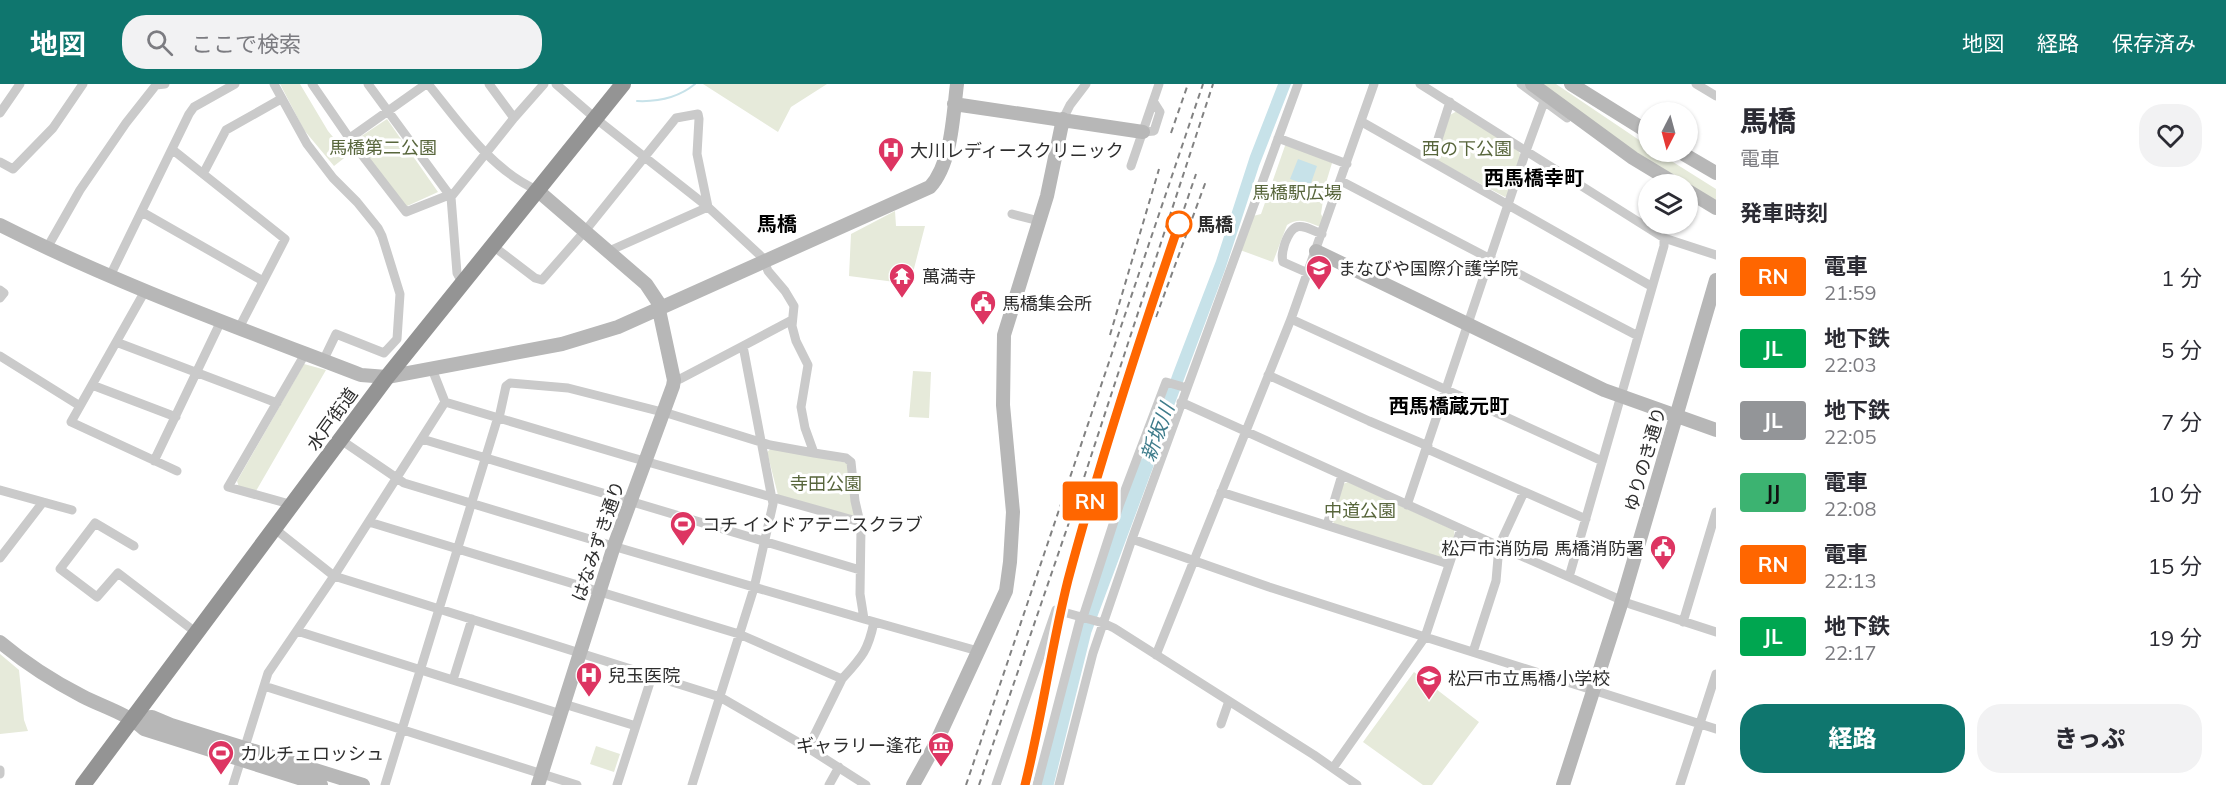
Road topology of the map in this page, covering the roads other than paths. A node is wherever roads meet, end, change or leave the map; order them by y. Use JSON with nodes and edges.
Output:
{"nodes":[{"id":1,"x":20,"y":84,"type":"edge"},
{"id":2,"x":83,"y":84,"type":"edge"},
{"id":3,"x":165,"y":84,"type":"edge"},
{"id":4,"x":235,"y":84,"type":"edge"},
{"id":5,"x":274,"y":84,"type":"edge"},
{"id":6,"x":312,"y":84,"type":"edge"},
{"id":7,"x":368,"y":84,"type":"edge"},
{"id":8,"x":427,"y":84,"type":"edge"},
{"id":9,"x":489,"y":84,"type":"edge"},
{"id":10,"x":544,"y":84,"type":"edge"},
{"id":11,"x":556,"y":84,"type":"edge"},
{"id":12,"x":622,"y":84,"type":"edge"},
{"id":13,"x":957,"y":84,"type":"edge"},
{"id":14,"x":1086,"y":84,"type":"edge"},
{"id":15,"x":1159,"y":84,"type":"edge"},
{"id":16,"x":1298,"y":84,"type":"edge"},
{"id":17,"x":1374,"y":84,"type":"edge"},
{"id":18,"x":1420,"y":84,"type":"edge"},
{"id":19,"x":1521,"y":84,"type":"edge"},
{"id":20,"x":1532,"y":84,"type":"edge"},
{"id":21,"x":1571,"y":84,"type":"edge"},
{"id":22,"x":1696,"y":84,"type":"edge"},
{"id":23,"x":1716,"y":96,"type":"edge"},
{"id":24,"x":4,"y":99,"type":"edge"},
{"id":25,"x":281,"y":99,"type":"junction"},
{"id":26,"x":1450,"y":102,"type":"junction"},
{"id":27,"x":1544,"y":102,"type":"junction"},
{"id":28,"x":954,"y":104,"type":"junction"},
{"id":29,"x":387,"y":112,"type":"junction"},
{"id":30,"x":0,"y":113,"type":"edge"},
{"id":31,"x":514,"y":118,"type":"junction"},
{"id":32,"x":595,"y":118,"type":"junction"},
{"id":33,"x":1063,"y":119,"type":"junction"},
{"id":34,"x":1362,"y":122,"type":"junction"},
{"id":35,"x":1638,"y":126,"type":"edge"},
{"id":36,"x":1143,"y":132,"type":"junction"},
{"id":37,"x":350,"y":138,"type":"junction"},
{"id":38,"x":1278,"y":138,"type":"junction"},
{"id":39,"x":173,"y":150,"type":"junction"},
{"id":40,"x":1526,"y":151,"type":"junction"},
{"id":41,"x":486,"y":154,"type":"junction"},
{"id":42,"x":645,"y":158,"type":"junction"},
{"id":43,"x":1633,"y":158,"type":"junction"},
{"id":44,"x":1431,"y":161,"type":"junction"},
{"id":45,"x":0,"y":162,"type":"edge"},
{"id":46,"x":1697,"y":162,"type":"edge"},
{"id":47,"x":1347,"y":164,"type":"junction"},
{"id":48,"x":1131,"y":166,"type":"dead end"},
{"id":49,"x":1716,"y":173,"type":"edge"},
{"id":50,"x":203,"y":174,"type":"junction"},
{"id":51,"x":1659,"y":174,"type":"edge"},
{"id":52,"x":1341,"y":181,"type":"junction"},
{"id":53,"x":537,"y":190,"type":"junction"},
{"id":54,"x":450,"y":196,"type":"junction"},
{"id":55,"x":1698,"y":197,"type":"edge"},
{"id":56,"x":1508,"y":205,"type":"junction"},
{"id":57,"x":708,"y":207,"type":"junction"},
{"id":58,"x":1716,"y":208,"type":"edge"},
{"id":59,"x":142,"y":212,"type":"junction"},
{"id":60,"x":1012,"y":214,"type":"dead end"},
{"id":61,"x":1039,"y":221,"type":"junction"},
{"id":62,"x":0,"y":225,"type":"edge"},
{"id":63,"x":585,"y":231,"type":"junction"},
{"id":64,"x":1322,"y":234,"type":"junction"},
{"id":65,"x":1664,"y":238,"type":"junction"},
{"id":66,"x":493,"y":246,"type":"junction"},
{"id":67,"x":47,"y":248,"type":"junction"},
{"id":68,"x":609,"y":251,"type":"junction"},
{"id":69,"x":1316,"y":251,"type":"junction"},
{"id":70,"x":1716,"y":255,"type":"edge"},
{"id":71,"x":1490,"y":259,"type":"junction"},
{"id":72,"x":764,"y":262,"type":"junction"},
{"id":73,"x":1308,"y":273,"type":"junction"},
{"id":74,"x":110,"y":276,"type":"junction"},
{"id":75,"x":1716,"y":280,"type":"edge"},
{"id":76,"x":263,"y":281,"type":"junction"},
{"id":77,"x":463,"y":284,"type":"junction"},
{"id":78,"x":1651,"y":286,"type":"junction"},
{"id":79,"x":0,"y":290,"type":"edge"},
{"id":80,"x":145,"y":291,"type":"junction"},
{"id":81,"x":0,"y":298,"type":"edge"},
{"id":82,"x":660,"y":309,"type":"junction"},
{"id":83,"x":1291,"y":319,"type":"junction"},
{"id":84,"x":792,"y":320,"type":"junction"},
{"id":85,"x":221,"y":321,"type":"junction"},
{"id":86,"x":1468,"y":324,"type":"junction"},
{"id":87,"x":239,"y":328,"type":"junction"},
{"id":88,"x":1638,"y":336,"type":"junction"},
{"id":89,"x":116,"y":342,"type":"junction"},
{"id":90,"x":743,"y":346,"type":"junction"},
{"id":91,"x":305,"y":354,"type":"junction"},
{"id":92,"x":0,"y":356,"type":"edge"},
{"id":93,"x":324,"y":361,"type":"junction"},
{"id":94,"x":432,"y":369,"type":"junction"},
{"id":95,"x":197,"y":373,"type":"junction"},
{"id":96,"x":1269,"y":375,"type":"junction"},
{"id":97,"x":387,"y":377,"type":"junction"},
{"id":98,"x":674,"y":380,"type":"junction"},
{"id":99,"x":92,"y":386,"type":"junction"},
{"id":100,"x":1187,"y":388,"type":"junction"},
{"id":101,"x":1446,"y":389,"type":"junction"},
{"id":102,"x":1620,"y":397,"type":"junction"},
{"id":103,"x":445,"y":402,"type":"junction"},
{"id":104,"x":1181,"y":402,"type":"junction"},
{"id":105,"x":277,"y":403,"type":"junction"},
{"id":106,"x":80,"y":406,"type":"junction"},
{"id":107,"x":663,"y":413,"type":"junction"},
{"id":108,"x":1676,"y":416,"type":"junction"},
{"id":109,"x":176,"y":417,"type":"junction"},
{"id":110,"x":499,"y":418,"type":"junction"},
{"id":111,"x":1716,"y":430,"type":"edge"},
{"id":112,"x":1246,"y":431,"type":"junction"},
{"id":113,"x":422,"y":438,"type":"junction"},
{"id":114,"x":341,"y":440,"type":"junction"},
{"id":115,"x":762,"y":442,"type":"junction"},
{"id":116,"x":1427,"y":447,"type":"junction"},
{"id":117,"x":814,"y":453,"type":"junction"},
{"id":118,"x":487,"y":458,"type":"junction"},
{"id":119,"x":154,"y":461,"type":"junction"},
{"id":120,"x":645,"y":461,"type":"junction"},
{"id":121,"x":1602,"y":461,"type":"junction"},
{"id":122,"x":177,"y":471,"type":"dead end"},
{"id":123,"x":1342,"y":475,"type":"junction"},
{"id":124,"x":396,"y":478,"type":"junction"},
{"id":125,"x":3,"y":492,"type":"edge"},
{"id":126,"x":1221,"y":492,"type":"junction"},
{"id":127,"x":1524,"y":492,"type":"junction"},
{"id":128,"x":773,"y":498,"type":"junction"},
{"id":129,"x":630,"y":501,"type":"junction"},
{"id":130,"x":43,"y":502,"type":"junction"},
{"id":131,"x":0,"y":503,"type":"edge"},
{"id":132,"x":473,"y":503,"type":"junction"},
{"id":133,"x":293,"y":505,"type":"junction"},
{"id":134,"x":1407,"y":505,"type":"junction"},
{"id":135,"x":72,"y":510,"type":"dead end"},
{"id":136,"x":1716,"y":512,"type":"edge"},
{"id":137,"x":1586,"y":519,"type":"junction"},
{"id":138,"x":369,"y":522,"type":"junction"},
{"id":139,"x":860,"y":522,"type":"junction"},
{"id":140,"x":1327,"y":525,"type":"junction"},
{"id":141,"x":275,"y":529,"type":"junction"},
{"id":142,"x":1461,"y":529,"type":"junction"},
{"id":143,"x":1132,"y":539,"type":"junction"},
{"id":144,"x":765,"y":542,"type":"junction"},
{"id":145,"x":134,"y":546,"type":"dead end"},
{"id":146,"x":614,"y":546,"type":"junction"},
{"id":147,"x":1499,"y":546,"type":"junction"},
{"id":148,"x":459,"y":549,"type":"junction"},
{"id":149,"x":1,"y":556,"type":"edge"},
{"id":150,"x":1194,"y":560,"type":"junction"},
{"id":151,"x":1449,"y":564,"type":"junction"},
{"id":152,"x":860,"y":570,"type":"junction"},
{"id":153,"x":334,"y":576,"type":"junction"},
{"id":154,"x":1569,"y":578,"type":"junction"},
{"id":155,"x":754,"y":588,"type":"junction"},
{"id":156,"x":599,"y":591,"type":"junction"},
{"id":157,"x":1622,"y":601,"type":"junction"},
{"id":158,"x":441,"y":609,"type":"junction"},
{"id":159,"x":1082,"y":617,"type":"junction"},
{"id":160,"x":472,"y":619,"type":"junction"},
{"id":161,"x":869,"y":620,"type":"junction"},
{"id":162,"x":1101,"y":622,"type":"junction"},
{"id":163,"x":1683,"y":622,"type":"junction"},
{"id":164,"x":297,"y":631,"type":"junction"},
{"id":165,"x":1716,"y":632,"type":"edge"},
{"id":166,"x":198,"y":634,"type":"junction"},
{"id":167,"x":739,"y":634,"type":"junction"},
{"id":168,"x":1425,"y":637,"type":"junction"},
{"id":169,"x":0,"y":642,"type":"edge"},
{"id":170,"x":978,"y":651,"type":"junction"},
{"id":171,"x":1473,"y":652,"type":"junction"},
{"id":172,"x":580,"y":653,"type":"junction"},
{"id":173,"x":1156,"y":655,"type":"junction"},
{"id":174,"x":421,"y":670,"type":"junction"},
{"id":175,"x":1716,"y":674,"type":"edge"},
{"id":176,"x":652,"y":676,"type":"junction"},
{"id":177,"x":842,"y":679,"type":"junction"},
{"id":178,"x":453,"y":680,"type":"junction"},
{"id":179,"x":264,"y":686,"type":"junction"},
{"id":180,"x":1593,"y":691,"type":"junction"},
{"id":181,"x":720,"y":697,"type":"junction"},
{"id":182,"x":1229,"y":700,"type":"junction"},
{"id":183,"x":562,"y":709,"type":"junction"},
{"id":184,"x":133,"y":719,"type":"junction"},
{"id":185,"x":1221,"y":724,"type":"dead end"},
{"id":186,"x":1699,"y":724,"type":"junction"},
{"id":187,"x":636,"y":726,"type":"junction"},
{"id":188,"x":1716,"y":729,"type":"edge"},
{"id":189,"x":403,"y":730,"type":"junction"},
{"id":190,"x":808,"y":748,"type":"junction"},
{"id":191,"x":242,"y":754,"type":"junction"},
{"id":192,"x":839,"y":767,"type":"junction"},
{"id":193,"x":1333,"y":768,"type":"junction"},
{"id":194,"x":540,"y":779,"type":"edge"},
{"id":195,"x":314,"y":784,"type":"edge"},
{"id":196,"x":83,"y":785,"type":"edge"},
{"id":197,"x":233,"y":785,"type":"edge"},
{"id":198,"x":363,"y":785,"type":"edge"},
{"id":199,"x":385,"y":785,"type":"edge"},
{"id":200,"x":577,"y":785,"type":"edge"},
{"id":201,"x":617,"y":785,"type":"edge"},
{"id":202,"x":692,"y":785,"type":"edge"},
{"id":203,"x":830,"y":785,"type":"edge"},
{"id":204,"x":866,"y":785,"type":"edge"},
{"id":205,"x":913,"y":785,"type":"edge"},
{"id":206,"x":996,"y":785,"type":"edge"},
{"id":207,"x":1037,"y":785,"type":"edge"},
{"id":208,"x":1059,"y":785,"type":"edge"},
{"id":209,"x":1357,"y":785,"type":"edge"},
{"id":210,"x":1563,"y":785,"type":"edge"},
{"id":211,"x":1680,"y":785,"type":"edge"}],
"edges":[{"from":1,"to":24,"type":"street"},
{"from":2,"to":45,"type":"street"},
{"from":3,"to":67,"type":"street"},
{"from":4,"to":39,"type":"street"},
{"from":5,"to":25,"type":"street"},
{"from":6,"to":37,"type":"street"},
{"from":7,"to":29,"type":"street"},
{"from":8,"to":29,"type":"street"},
{"from":8,"to":41,"type":"street"},
{"from":9,"to":31,"type":"street"},
{"from":10,"to":31,"type":"street"},
{"from":11,"to":32,"type":"street"},
{"from":12,"to":32,"type":"highway","name":"水戸街道"},
{"from":13,"to":28,"type":"street"},
{"from":14,"to":33,"type":"street"},
{"from":15,"to":36,"type":"street"},
{"from":16,"to":38,"type":"street"},
{"from":17,"to":34,"type":"street"},
{"from":18,"to":26,"type":"street"},
{"from":19,"to":27,"type":"street"},
{"from":20,"to":43,"type":"street"},
{"from":21,"to":35,"type":"street"},
{"from":22,"to":23,"type":"street"},
{"from":24,"to":30,"type":"street"},
{"from":25,"to":50,"type":"street"},
{"from":25,"to":93,"type":"street"},
{"from":26,"to":40,"type":"street"},
{"from":26,"to":44,"type":"street"},
{"from":27,"to":40,"type":"street"},
{"from":27,"to":43,"type":"street"},
{"from":28,"to":33,"type":"street"},
{"from":28,"to":72,"type":"street"},
{"from":29,"to":37,"type":"street"},
{"from":29,"to":54,"type":"street"},
{"from":31,"to":41,"type":"street"},
{"from":32,"to":42,"type":"street"},
{"from":32,"to":53,"type":"highway","name":"水戸街道"},
{"from":33,"to":36,"type":"street"},
{"from":33,"to":61,"type":"street"},
{"from":34,"to":44,"type":"street"},
{"from":34,"to":47,"type":"street"},
{"from":36,"to":48,"type":"street"},
{"from":37,"to":54,"type":"street"},
{"from":38,"to":47,"type":"street"},
{"from":38,"to":100,"type":"street"},
{"from":39,"to":50,"type":"street"},
{"from":39,"to":59,"type":"street"},
{"from":40,"to":56,"type":"street"},
{"from":40,"to":65,"type":"street"},
{"from":41,"to":53,"type":"street"},
{"from":41,"to":54,"type":"street"},
{"from":42,"to":57,"type":"street"},
{"from":42,"to":57,"type":"street"},
{"from":42,"to":63,"type":"street"},
{"from":43,"to":51,"type":"street"},
{"from":44,"to":56,"type":"street"},
{"from":46,"to":49,"type":"street"},
{"from":47,"to":52,"type":"street"},
{"from":50,"to":76,"type":"street"},
{"from":52,"to":64,"type":"street"},
{"from":52,"to":71,"type":"street"},
{"from":53,"to":63,"type":"street","name":"はなみずき通り"},
{"from":53,"to":66,"type":"highway","name":"水戸街道"},
{"from":54,"to":77,"type":"street"},
{"from":55,"to":58,"type":"street"},
{"from":56,"to":71,"type":"street"},
{"from":56,"to":78,"type":"street"},
{"from":57,"to":68,"type":"street"},
{"from":57,"to":72,"type":"street"},
{"from":59,"to":74,"type":"street"},
{"from":59,"to":76,"type":"street"},
{"from":60,"to":61,"type":"street"},
{"from":61,"to":170,"type":"street"},
{"from":62,"to":67,"type":"street"},
{"from":63,"to":66,"type":"street"},
{"from":63,"to":68,"type":"street","name":"はなみずき通り"},
{"from":64,"to":69,"type":"street"},
{"from":64,"to":73,"type":"street"},
{"from":65,"to":70,"type":"street"},
{"from":65,"to":78,"type":"street"},
{"from":66,"to":77,"type":"highway","name":"水戸街道"},
{"from":67,"to":74,"type":"street"},
{"from":68,"to":82,"type":"street","name":"はなみずき通り"},
{"from":69,"to":73,"type":"street"},
{"from":69,"to":86,"type":"street"},
{"from":71,"to":86,"type":"street"},
{"from":71,"to":88,"type":"street"},
{"from":72,"to":82,"type":"street"},
{"from":72,"to":84,"type":"street"},
{"from":73,"to":83,"type":"street"},
{"from":74,"to":80,"type":"street"},
{"from":75,"to":108,"type":"street","name":"ゆりのき通り"},
{"from":76,"to":87,"type":"street"},
{"from":77,"to":97,"type":"highway","name":"水戸街道"},
{"from":78,"to":88,"type":"street"},
{"from":79,"to":81,"type":"street"},
{"from":80,"to":85,"type":"street"},
{"from":80,"to":89,"type":"street"},
{"from":82,"to":94,"type":"street"},
{"from":82,"to":98,"type":"street","name":"はなみずき通り"},
{"from":83,"to":96,"type":"street"},
{"from":83,"to":101,"type":"street"},
{"from":84,"to":90,"type":"street"},
{"from":84,"to":117,"type":"street"},
{"from":85,"to":87,"type":"street"},
{"from":85,"to":95,"type":"street"},
{"from":86,"to":101,"type":"street"},
{"from":86,"to":102,"type":"street"},
{"from":87,"to":91,"type":"street"},
{"from":88,"to":102,"type":"street"},
{"from":89,"to":95,"type":"street"},
{"from":89,"to":99,"type":"street"},
{"from":90,"to":98,"type":"street"},
{"from":90,"to":115,"type":"street"},
{"from":91,"to":93,"type":"street"},
{"from":91,"to":105,"type":"street"},
{"from":92,"to":106,"type":"street"},
{"from":93,"to":97,"type":"street"},
{"from":94,"to":97,"type":"street"},
{"from":94,"to":103,"type":"street"},
{"from":95,"to":105,"type":"street"},
{"from":95,"to":109,"type":"street"},
{"from":96,"to":112,"type":"street"},
{"from":96,"to":116,"type":"street"},
{"from":97,"to":114,"type":"highway","name":"水戸街道"},
{"from":98,"to":107,"type":"street","name":"はなみずき通り"},
{"from":99,"to":106,"type":"street"},
{"from":99,"to":109,"type":"street"},
{"from":100,"to":104,"type":"street"},
{"from":100,"to":159,"type":"street"},
{"from":101,"to":116,"type":"street"},
{"from":101,"to":121,"type":"street"},
{"from":102,"to":108,"type":"street"},
{"from":102,"to":121,"type":"street"},
{"from":103,"to":110,"type":"street"},
{"from":103,"to":113,"type":"street"},
{"from":104,"to":112,"type":"street"},
{"from":104,"to":143,"type":"street"},
{"from":105,"to":133,"type":"street"},
{"from":106,"to":119,"type":"street"},
{"from":107,"to":110,"type":"street"},
{"from":107,"to":115,"type":"street"},
{"from":107,"to":120,"type":"street","name":"はなみずき通り"},
{"from":108,"to":111,"type":"street"},
{"from":108,"to":157,"type":"street","name":"ゆりのき通り"},
{"from":109,"to":119,"type":"street"},
{"from":110,"to":118,"type":"street"},
{"from":110,"to":120,"type":"street"},
{"from":112,"to":123,"type":"street"},
{"from":112,"to":126,"type":"street"},
{"from":113,"to":118,"type":"street"},
{"from":113,"to":124,"type":"street"},
{"from":114,"to":124,"type":"street"},
{"from":114,"to":133,"type":"highway","name":"水戸街道"},
{"from":115,"to":117,"type":"street"},
{"from":115,"to":128,"type":"street"},
{"from":116,"to":127,"type":"street"},
{"from":116,"to":134,"type":"street"},
{"from":117,"to":139,"type":"street"},
{"from":118,"to":129,"type":"street"},
{"from":118,"to":132,"type":"street"},
{"from":119,"to":122,"type":"street"},
{"from":120,"to":128,"type":"street"},
{"from":120,"to":129,"type":"street","name":"はなみずき通り"},
{"from":121,"to":137,"type":"street"},
{"from":123,"to":134,"type":"street"},
{"from":123,"to":140,"type":"street"},
{"from":124,"to":132,"type":"street"},
{"from":124,"to":138,"type":"street"},
{"from":125,"to":130,"type":"street"},
{"from":125,"to":131,"type":"street"},
{"from":126,"to":140,"type":"street"},
{"from":126,"to":150,"type":"street"},
{"from":127,"to":137,"type":"street"},
{"from":127,"to":147,"type":"street"},
{"from":128,"to":139,"type":"street"},
{"from":128,"to":144,"type":"street"},
{"from":129,"to":144,"type":"street"},
{"from":129,"to":146,"type":"street","name":"はなみずき通り"},
{"from":130,"to":135,"type":"street"},
{"from":130,"to":149,"type":"street"},
{"from":132,"to":146,"type":"street"},
{"from":132,"to":148,"type":"street"},
{"from":133,"to":141,"type":"highway","name":"水戸街道"},
{"from":134,"to":142,"type":"street"},
{"from":136,"to":163,"type":"street"},
{"from":137,"to":154,"type":"street"},
{"from":138,"to":148,"type":"street"},
{"from":138,"to":153,"type":"street"},
{"from":139,"to":152,"type":"street"},
{"from":140,"to":151,"type":"street"},
{"from":141,"to":153,"type":"street"},
{"from":141,"to":166,"type":"highway","name":"水戸街道"},
{"from":142,"to":147,"type":"street"},
{"from":142,"to":151,"type":"street"},
{"from":143,"to":150,"type":"street"},
{"from":143,"to":162,"type":"street"},
{"from":144,"to":152,"type":"street"},
{"from":144,"to":155,"type":"street"},
{"from":145,"to":166,"type":"street"},
{"from":146,"to":155,"type":"street"},
{"from":146,"to":156,"type":"street","name":"はなみずき通り"},
{"from":147,"to":154,"type":"street"},
{"from":147,"to":171,"type":"street"},
{"from":148,"to":156,"type":"street"},
{"from":148,"to":158,"type":"street"},
{"from":150,"to":168,"type":"street"},
{"from":150,"to":173,"type":"street"},
{"from":151,"to":168,"type":"street"},
{"from":152,"to":161,"type":"street"},
{"from":153,"to":158,"type":"street"},
{"from":153,"to":164,"type":"street"},
{"from":154,"to":157,"type":"street"},
{"from":155,"to":161,"type":"street"},
{"from":155,"to":167,"type":"street"},
{"from":156,"to":167,"type":"street"},
{"from":156,"to":172,"type":"street","name":"はなみずき通り"},
{"from":157,"to":163,"type":"street"},
{"from":157,"to":180,"type":"street","name":"ゆりのき通り"},
{"from":158,"to":160,"type":"street"},
{"from":158,"to":174,"type":"street"},
{"from":159,"to":162,"type":"street"},
{"from":159,"to":206,"type":"street"},
{"from":159,"to":207,"type":"street"},
{"from":160,"to":172,"type":"street"},
{"from":160,"to":178,"type":"street"},
{"from":161,"to":170,"type":"street"},
{"from":161,"to":177,"type":"street"},
{"from":162,"to":173,"type":"street"},
{"from":162,"to":208,"type":"street"},
{"from":163,"to":165,"type":"street"},
{"from":164,"to":174,"type":"street"},
{"from":164,"to":179,"type":"street"},
{"from":166,"to":184,"type":"highway","name":"水戸街道"},
{"from":167,"to":177,"type":"street"},
{"from":167,"to":181,"type":"street"},
{"from":168,"to":171,"type":"street"},
{"from":168,"to":193,"type":"street"},
{"from":169,"to":184,"type":"street"},
{"from":170,"to":205,"type":"street"},
{"from":171,"to":180,"type":"street"},
{"from":172,"to":176,"type":"street"},
{"from":172,"to":183,"type":"street","name":"はなみずき通り"},
{"from":173,"to":182,"type":"street"},
{"from":174,"to":178,"type":"street"},
{"from":174,"to":189,"type":"street"},
{"from":175,"to":186,"type":"street"},
{"from":176,"to":181,"type":"street"},
{"from":176,"to":187,"type":"street"},
{"from":177,"to":190,"type":"street"},
{"from":178,"to":183,"type":"street"},
{"from":179,"to":189,"type":"street"},
{"from":179,"to":191,"type":"street"},
{"from":180,"to":186,"type":"street"},
{"from":180,"to":210,"type":"street","name":"ゆりのき通り"},
{"from":181,"to":190,"type":"street"},
{"from":181,"to":202,"type":"street"},
{"from":182,"to":185,"type":"street"},
{"from":182,"to":193,"type":"street"},
{"from":183,"to":187,"type":"street"},
{"from":183,"to":194,"type":"street","name":"はなみずき通り"},
{"from":184,"to":191,"type":"street"},
{"from":184,"to":196,"type":"highway","name":"水戸街道"},
{"from":186,"to":188,"type":"street"},
{"from":186,"to":211,"type":"street"},
{"from":187,"to":201,"type":"street"},
{"from":189,"to":194,"type":"street"},
{"from":189,"to":199,"type":"street"},
{"from":190,"to":192,"type":"street"},
{"from":191,"to":195,"type":"street"},
{"from":191,"to":197,"type":"street"},
{"from":191,"to":198,"type":"street"},
{"from":192,"to":203,"type":"street"},
{"from":192,"to":204,"type":"street"},
{"from":193,"to":209,"type":"street"},
{"from":194,"to":200,"type":"street"}]}
